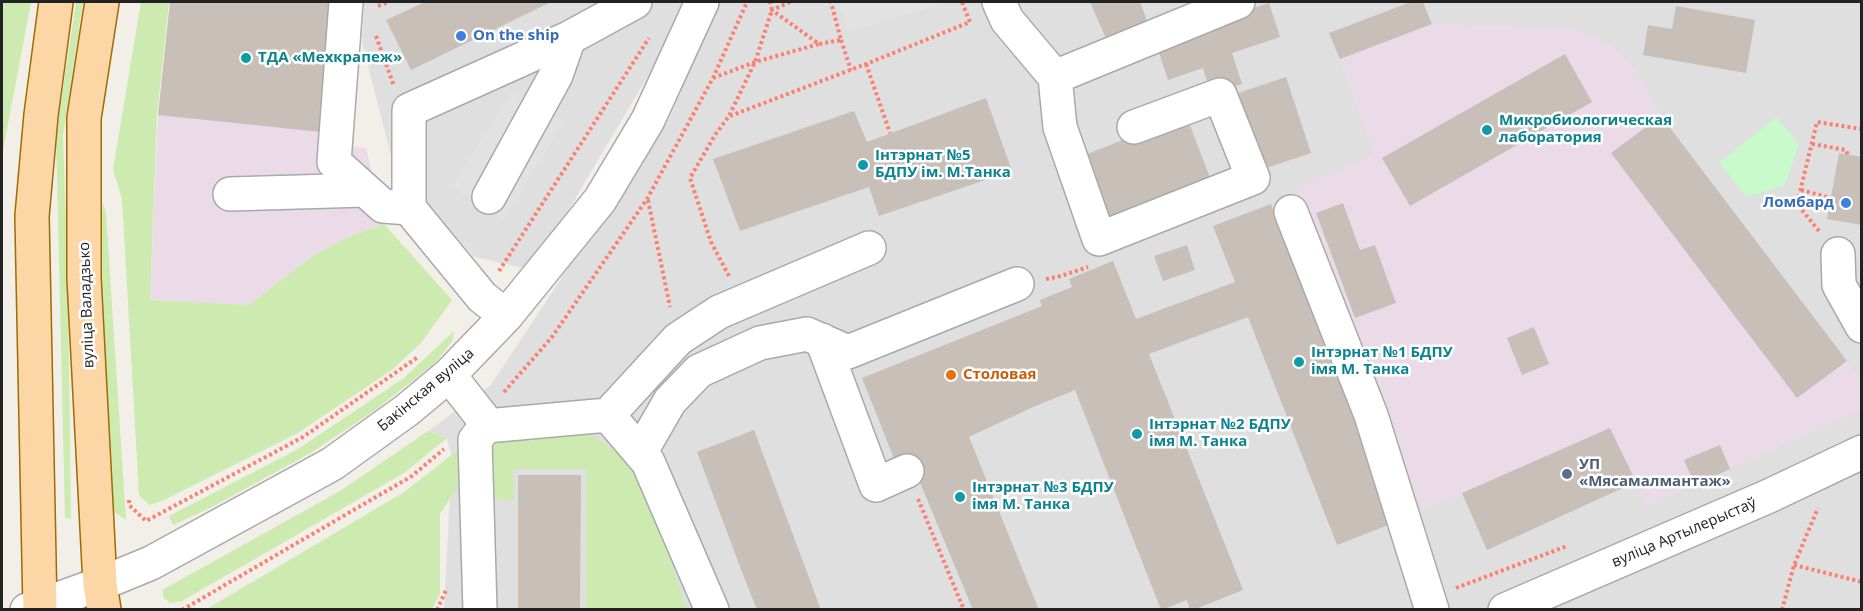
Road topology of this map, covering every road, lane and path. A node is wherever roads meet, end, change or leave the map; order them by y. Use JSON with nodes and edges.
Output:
{"nodes":[{"id":1,"x":56,"y":2,"type":"edge"},
{"id":2,"x":102,"y":2,"type":"edge"},
{"id":3,"x":346,"y":2,"type":"edge"},
{"id":4,"x":388,"y":2,"type":"edge"},
{"id":5,"x":635,"y":2,"type":"edge"},
{"id":6,"x":702,"y":2,"type":"edge"},
{"id":7,"x":770,"y":2,"type":"edge"},
{"id":8,"x":790,"y":2,"type":"edge"},
{"id":9,"x":831,"y":2,"type":"edge"},
{"id":10,"x":962,"y":2,"type":"edge"},
{"id":11,"x":999,"y":2,"type":"edge"},
{"id":12,"x":1238,"y":2,"type":"edge"},
{"id":13,"x":378,"y":6,"type":"dead end"},
{"id":14,"x":772,"y":10,"type":"junction"},
{"id":15,"x":375,"y":31,"type":"dead end"},
{"id":16,"x":568,"y":38,"type":"junction"},
{"id":17,"x":841,"y":40,"type":"junction"},
{"id":18,"x":819,"y":44,"type":"junction"},
{"id":19,"x":756,"y":62,"type":"junction"},
{"id":20,"x":866,"y":64,"type":"junction"},
{"id":21,"x":851,"y":70,"type":"junction"},
{"id":22,"x":1055,"y":77,"type":"junction"},
{"id":23,"x":713,"y":78,"type":"dead end"},
{"id":24,"x":409,"y":110,"type":"junction"},
{"id":25,"x":729,"y":116,"type":"junction"},
{"id":26,"x":1134,"y":127,"type":"dead end"},
{"id":27,"x":1862,"y":129,"type":"edge"},
{"id":28,"x":890,"y":133,"type":"dead end"},
{"id":29,"x":1812,"y":144,"type":"junction"},
{"id":30,"x":1848,"y":155,"type":"dead end"},
{"id":31,"x":365,"y":190,"type":"junction"},
{"id":32,"x":1801,"y":190,"type":"junction"},
{"id":33,"x":230,"y":194,"type":"dead end"},
{"id":34,"x":489,"y":197,"type":"dead end"},
{"id":35,"x":1831,"y":198,"type":"dead end"},
{"id":36,"x":647,"y":199,"type":"dead end"},
{"id":37,"x":409,"y":208,"type":"junction"},
{"id":38,"x":1291,"y":212,"type":"dead end"},
{"id":39,"x":869,"y":249,"type":"dead end"},
{"id":40,"x":1838,"y":254,"type":"joint"},
{"id":41,"x":1017,"y":284,"type":"dead end"},
{"id":42,"x":743,"y":301,"type":"junction"},
{"id":43,"x":506,"y":316,"type":"junction"},
{"id":44,"x":1860,"y":321,"type":"edge"},
{"id":45,"x":678,"y":339,"type":"junction"},
{"id":46,"x":822,"y":340,"type":"junction"},
{"id":47,"x":448,"y":375,"type":"junction"},
{"id":48,"x":608,"y":415,"type":"junction"},
{"id":49,"x":486,"y":426,"type":"junction"},
{"id":50,"x":1862,"y":452,"type":"edge"},
{"id":51,"x":640,"y":453,"type":"junction"},
{"id":52,"x":907,"y":471,"type":"joint"},
{"id":53,"x":129,"y":493,"type":"dead end"},
{"id":54,"x":1808,"y":510,"type":"dead end"},
{"id":55,"x":146,"y":521,"type":"dead end"},
{"id":56,"x":1794,"y":565,"type":"junction"},
{"id":57,"x":1862,"y":582,"type":"edge"},
{"id":58,"x":102,"y":597,"type":"edge"},
{"id":59,"x":36,"y":608,"type":"edge"},
{"id":60,"x":480,"y":609,"type":"edge"},
{"id":61,"x":712,"y":609,"type":"edge"},
{"id":62,"x":964,"y":609,"type":"edge"},
{"id":63,"x":1432,"y":609,"type":"edge"},
{"id":64,"x":1505,"y":609,"type":"edge"},
{"id":65,"x":1782,"y":609,"type":"edge"}],
"edges":[{"from":1,"to":59,"type":"main road"},
{"from":2,"to":58,"type":"main road","name":"вуліца Валадзько"},
{"from":3,"to":31,"type":"street"},
{"from":4,"to":13,"type":"path"},
{"from":5,"to":16,"type":"street"},
{"from":6,"to":43,"type":"street","name":"Бакінская вуліца"},
{"from":7,"to":14,"type":"path"},
{"from":8,"to":14,"type":"path"},
{"from":9,"to":17,"type":"path"},
{"from":10,"to":20,"type":"path"},
{"from":11,"to":22,"type":"street"},
{"from":12,"to":22,"type":"street"},
{"from":14,"to":18,"type":"path"},
{"from":14,"to":19,"type":"path"},
{"from":15,"to":24,"type":"path"},
{"from":16,"to":24,"type":"street"},
{"from":16,"to":34,"type":"street"},
{"from":17,"to":18,"type":"path"},
{"from":17,"to":21,"type":"path"},
{"from":18,"to":19,"type":"path"},
{"from":19,"to":23,"type":"path"},
{"from":19,"to":25,"type":"path"},
{"from":20,"to":21,"type":"path"},
{"from":20,"to":28,"type":"path"},
{"from":21,"to":25,"type":"path"},
{"from":22,"to":26,"type":"street"},
{"from":24,"to":37,"type":"street"},
{"from":25,"to":42,"type":"path"},
{"from":27,"to":29,"type":"path"},
{"from":29,"to":30,"type":"path"},
{"from":29,"to":32,"type":"path"},
{"from":31,"to":33,"type":"street"},
{"from":31,"to":37,"type":"street"},
{"from":32,"to":35,"type":"path"},
{"from":32,"to":40,"type":"path"},
{"from":36,"to":45,"type":"path"},
{"from":37,"to":43,"type":"street"},
{"from":38,"to":63,"type":"street"},
{"from":39,"to":42,"type":"street"},
{"from":40,"to":44,"type":"street"},
{"from":41,"to":46,"type":"street"},
{"from":42,"to":45,"type":"street"},
{"from":43,"to":47,"type":"street","name":"Бакінская вуліца"},
{"from":45,"to":48,"type":"street"},
{"from":46,"to":51,"type":"street"},
{"from":46,"to":52,"type":"street"},
{"from":47,"to":49,"type":"street"},
{"from":47,"to":58,"type":"street","name":"Бакінская вуліца"},
{"from":48,"to":49,"type":"street"},
{"from":48,"to":51,"type":"street"},
{"from":49,"to":60,"type":"street"},
{"from":50,"to":64,"type":"street","name":"вуліца Артылерыстаў"},
{"from":51,"to":61,"type":"street"},
{"from":52,"to":62,"type":"path"},
{"from":53,"to":55,"type":"path"},
{"from":54,"to":56,"type":"path"},
{"from":56,"to":57,"type":"path"},
{"from":56,"to":65,"type":"path"},
{"from":58,"to":59,"type":"street","name":"Бакінская вуліца"}]}
